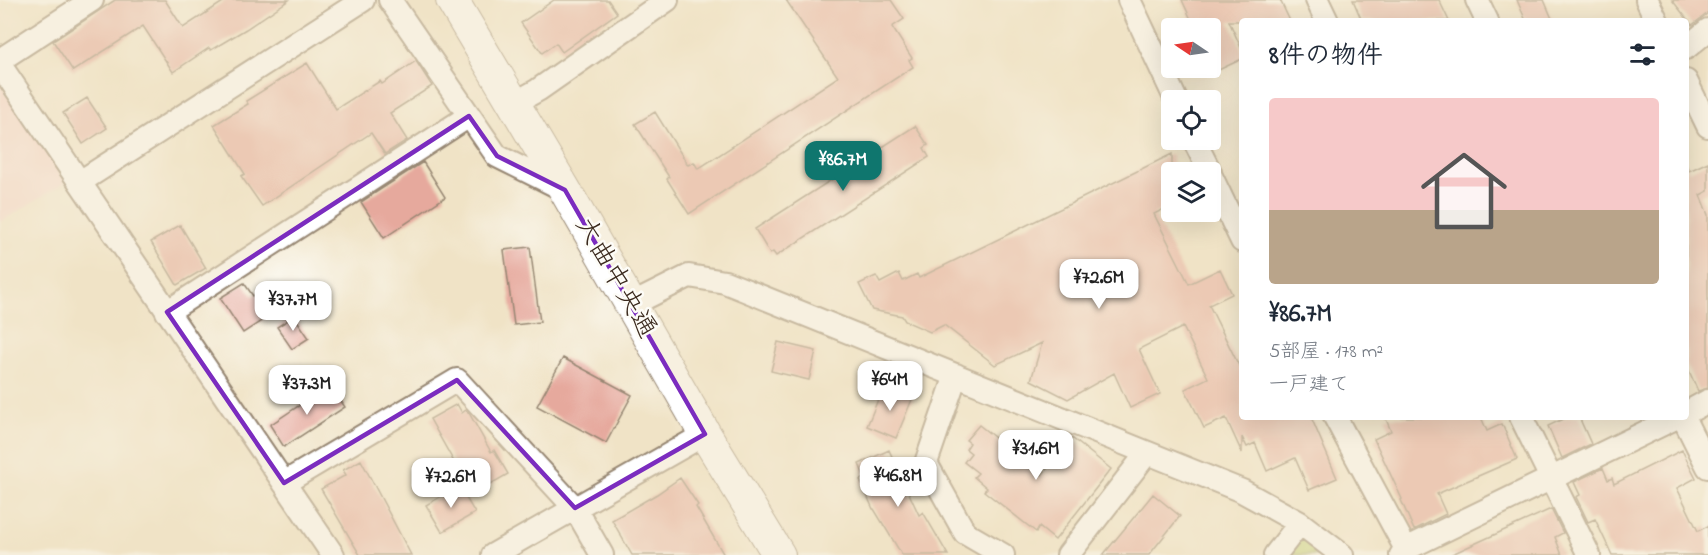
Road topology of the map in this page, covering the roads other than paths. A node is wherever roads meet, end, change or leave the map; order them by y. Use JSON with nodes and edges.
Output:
{"nodes":[{"id":1,"x":92,"y":0,"type":"edge"},
{"id":2,"x":363,"y":0,"type":"edge"},
{"id":3,"x":390,"y":0,"type":"edge"},
{"id":4,"x":452,"y":0,"type":"edge"},
{"id":5,"x":667,"y":0,"type":"edge"},
{"id":6,"x":1129,"y":0,"type":"edge"},
{"id":7,"x":1317,"y":0,"type":"edge"},
{"id":8,"x":1477,"y":0,"type":"edge"},
{"id":9,"x":1647,"y":0,"type":"edge"},
{"id":10,"x":1326,"y":18,"type":"edge"},
{"id":11,"x":1486,"y":18,"type":"edge"},
{"id":12,"x":1656,"y":18,"type":"edge"},
{"id":13,"x":1708,"y":30,"type":"edge"},
{"id":14,"x":1689,"y":46,"type":"edge"},
{"id":15,"x":0,"y":60,"type":"edge"},
{"id":16,"x":0,"y":65,"type":"edge"},
{"id":17,"x":1689,"y":87,"type":"edge"},
{"id":18,"x":1171,"y":90,"type":"edge"},
{"id":19,"x":513,"y":104,"type":"junction"},
{"id":20,"x":469,"y":116,"type":"junction"},
{"id":21,"x":1708,"y":126,"type":"edge"},
{"id":22,"x":80,"y":182,"type":"junction"},
{"id":23,"x":565,"y":190,"type":"junction"},
{"id":24,"x":1221,"y":196,"type":"edge"},
{"id":25,"x":1239,"y":235,"type":"edge"},
{"id":26,"x":632,"y":305,"type":"junction"},
{"id":27,"x":167,"y":312,"type":"junction"},
{"id":28,"x":956,"y":375,"type":"junction"},
{"id":29,"x":1708,"y":401,"type":"edge"},
{"id":30,"x":1689,"y":411,"type":"edge"},
{"id":31,"x":1337,"y":420,"type":"edge"},
{"id":32,"x":1522,"y":420,"type":"edge"},
{"id":33,"x":1671,"y":420,"type":"edge"},
{"id":34,"x":1684,"y":420,"type":"edge"},
{"id":35,"x":705,"y":434,"type":"junction"},
{"id":36,"x":1147,"y":453,"type":"junction"},
{"id":37,"x":1708,"y":467,"type":"edge"},
{"id":38,"x":1551,"y":478,"type":"junction"},
{"id":39,"x":284,"y":483,"type":"junction"},
{"id":40,"x":575,"y":508,"type":"junction"},
{"id":41,"x":1300,"y":523,"type":"junction"},
{"id":42,"x":1403,"y":552,"type":"edge"},
{"id":43,"x":333,"y":555,"type":"edge"},
{"id":44,"x":493,"y":555,"type":"edge"},
{"id":45,"x":602,"y":555,"type":"edge"},
{"id":46,"x":779,"y":555,"type":"edge"},
{"id":47,"x":1003,"y":555,"type":"edge"},
{"id":48,"x":1068,"y":555,"type":"edge"},
{"id":49,"x":1275,"y":555,"type":"edge"},
{"id":50,"x":1342,"y":555,"type":"edge"},
{"id":51,"x":1589,"y":555,"type":"edge"}],
"edges":[{"from":1,"to":15,"type":"street"},
{"from":2,"to":22,"type":"street"},
{"from":3,"to":20,"type":"street"},
{"from":4,"to":19,"type":"main road","name":"大曲中央通"},
{"from":5,"to":19,"type":"street"},
{"from":6,"to":18,"type":"street"},
{"from":7,"to":10,"type":"street"},
{"from":8,"to":11,"type":"street"},
{"from":9,"to":12,"type":"street"},
{"from":13,"to":14,"type":"street"},
{"from":16,"to":22,"type":"street"},
{"from":17,"to":21,"type":"street"},
{"from":19,"to":23,"type":"main road","name":"大曲中央通"},
{"from":20,"to":23,"type":"street"},
{"from":20,"to":27,"type":"street"},
{"from":22,"to":27,"type":"street"},
{"from":23,"to":26,"type":"main road","name":"大曲中央通"},
{"from":24,"to":25,"type":"street"},
{"from":26,"to":28,"type":"street"},
{"from":26,"to":35,"type":"main road","name":"大曲中央通"},
{"from":27,"to":39,"type":"street"},
{"from":28,"to":36,"type":"street"},
{"from":28,"to":47,"type":"street"},
{"from":29,"to":30,"type":"street"},
{"from":31,"to":42,"type":"street"},
{"from":32,"to":38,"type":"street"},
{"from":33,"to":38,"type":"street"},
{"from":34,"to":37,"type":"street"},
{"from":35,"to":40,"type":"street"},
{"from":35,"to":46,"type":"main road","name":"大曲中央通"},
{"from":36,"to":41,"type":"street"},
{"from":36,"to":48,"type":"street"},
{"from":38,"to":42,"type":"street"},
{"from":38,"to":51,"type":"street"},
{"from":39,"to":40,"type":"street"},
{"from":39,"to":43,"type":"street"},
{"from":40,"to":44,"type":"street"},
{"from":40,"to":45,"type":"street"},
{"from":41,"to":49,"type":"street"},
{"from":41,"to":50,"type":"street"}]}
